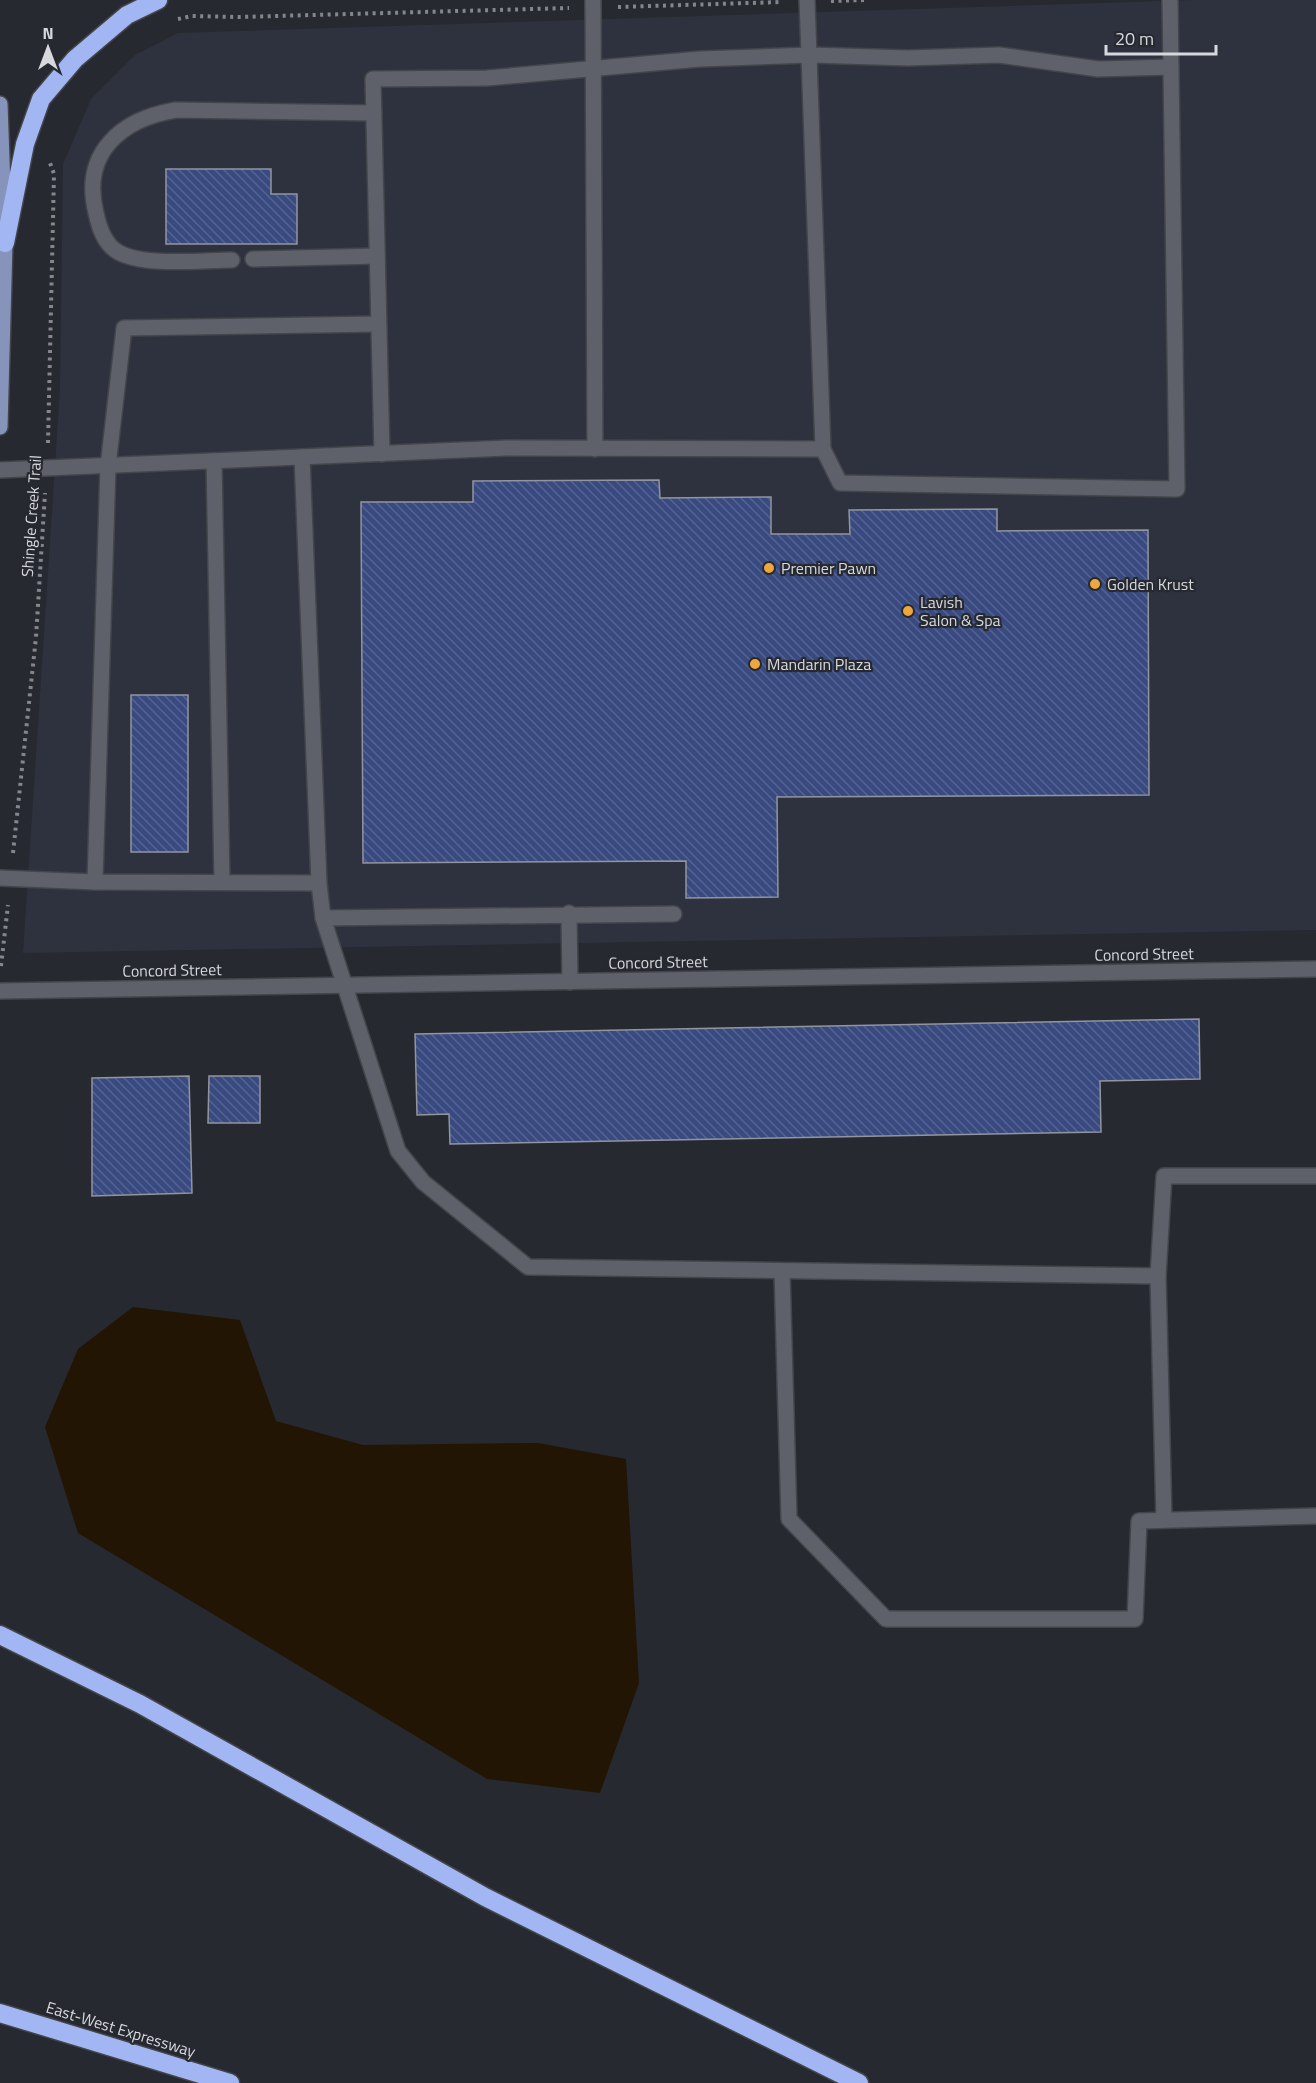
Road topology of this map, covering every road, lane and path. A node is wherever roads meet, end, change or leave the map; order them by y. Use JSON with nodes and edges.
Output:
{"nodes":[{"id":1,"x":158,"y":0,"type":"edge"},
{"id":2,"x":866,"y":0,"type":"edge"},
{"id":3,"x":1170,"y":0,"type":"edge"},
{"id":4,"x":807,"y":1,"type":"edge"},
{"id":5,"x":593,"y":4,"type":"edge"},
{"id":6,"x":171,"y":20,"type":"dead end"},
{"id":7,"x":810,"y":55,"type":"junction"},
{"id":8,"x":1171,"y":67,"type":"junction"},
{"id":9,"x":592,"y":68,"type":"junction"},
{"id":10,"x":0,"y":104,"type":"edge"},
{"id":11,"x":374,"y":113,"type":"junction"},
{"id":12,"x":48,"y":156,"type":"dead end"},
{"id":13,"x":5,"y":243,"type":"junction"},
{"id":14,"x":377,"y":256,"type":"junction"},
{"id":15,"x":253,"y":259,"type":"dead end"},
{"id":16,"x":232,"y":260,"type":"dead end"},
{"id":17,"x":378,"y":324,"type":"junction"},
{"id":18,"x":0,"y":427,"type":"edge"},
{"id":19,"x":595,"y":449,"type":"junction"},
{"id":20,"x":823,"y":449,"type":"junction"},
{"id":21,"x":382,"y":454,"type":"junction"},
{"id":22,"x":302,"y":457,"type":"junction"},
{"id":23,"x":214,"y":461,"type":"junction"},
{"id":24,"x":108,"y":466,"type":"junction"},
{"id":25,"x":46,"y":469,"type":"junction"},
{"id":26,"x":0,"y":470,"type":"edge"},
{"id":27,"x":5,"y":879,"type":"edge"},
{"id":28,"x":95,"y":882,"type":"junction"},
{"id":29,"x":222,"y":882,"type":"junction"},
{"id":30,"x":319,"y":884,"type":"junction"},
{"id":31,"x":569,"y":913,"type":"junction"},
{"id":32,"x":674,"y":914,"type":"dead end"},
{"id":33,"x":323,"y":918,"type":"junction"},
{"id":34,"x":1316,"y":969,"type":"edge"},
{"id":35,"x":0,"y":973,"type":"edge"},
{"id":36,"x":570,"y":982,"type":"junction"},
{"id":37,"x":344,"y":985,"type":"junction"},
{"id":38,"x":0,"y":991,"type":"edge"},
{"id":39,"x":1316,"y":1176,"type":"edge"},
{"id":40,"x":782,"y":1271,"type":"junction"},
{"id":41,"x":1158,"y":1276,"type":"junction"},
{"id":42,"x":1316,"y":1516,"type":"edge"},
{"id":43,"x":1164,"y":1520,"type":"junction"},
{"id":44,"x":0,"y":1635,"type":"edge"},
{"id":45,"x":0,"y":2013,"type":"edge"},
{"id":46,"x":230,"y":2083,"type":"edge"},
{"id":47,"x":859,"y":2083,"type":"edge"}],
"edges":[{"from":1,"to":13,"type":"highway"},
{"from":2,"to":4,"type":"path"},
{"from":3,"to":8,"type":"street"},
{"from":4,"to":5,"type":"path"},
{"from":4,"to":7,"type":"street"},
{"from":5,"to":6,"type":"path"},
{"from":5,"to":9,"type":"street"},
{"from":7,"to":8,"type":"street"},
{"from":7,"to":9,"type":"street"},
{"from":7,"to":20,"type":"street"},
{"from":8,"to":20,"type":"street"},
{"from":9,"to":11,"type":"street"},
{"from":9,"to":19,"type":"street"},
{"from":10,"to":13,"type":"main road"},
{"from":11,"to":14,"type":"street"},
{"from":11,"to":16,"type":"street"},
{"from":12,"to":25,"type":"path","name":"Shingle Creek Trail"},
{"from":13,"to":18,"type":"main road"},
{"from":14,"to":15,"type":"street"},
{"from":14,"to":17,"type":"street"},
{"from":17,"to":21,"type":"street"},
{"from":17,"to":24,"type":"street"},
{"from":19,"to":20,"type":"street"},
{"from":19,"to":21,"type":"street"},
{"from":21,"to":22,"type":"street"},
{"from":22,"to":23,"type":"street"},
{"from":22,"to":30,"type":"street"},
{"from":23,"to":24,"type":"street"},
{"from":23,"to":29,"type":"street"},
{"from":24,"to":25,"type":"street"},
{"from":24,"to":28,"type":"street"},
{"from":25,"to":26,"type":"street"},
{"from":25,"to":27,"type":"path","name":"Shingle Creek Trail"},
{"from":27,"to":28,"type":"street"},
{"from":27,"to":35,"type":"path","name":"Shingle Creek Trail"},
{"from":28,"to":29,"type":"street"},
{"from":29,"to":30,"type":"street"},
{"from":30,"to":33,"type":"street"},
{"from":31,"to":32,"type":"street"},
{"from":31,"to":33,"type":"street"},
{"from":31,"to":36,"type":"street"},
{"from":33,"to":37,"type":"street"},
{"from":34,"to":36,"type":"street","name":"Concord Street"},
{"from":36,"to":37,"type":"street","name":"Concord Street"},
{"from":37,"to":38,"type":"street","name":"Concord Street"},
{"from":37,"to":40,"type":"street"},
{"from":39,"to":41,"type":"street"},
{"from":40,"to":41,"type":"street"},
{"from":40,"to":43,"type":"street"},
{"from":41,"to":43,"type":"street"},
{"from":42,"to":43,"type":"street"},
{"from":44,"to":47,"type":"highway"},
{"from":45,"to":46,"type":"highway","name":"East-West Expressway"}]}
